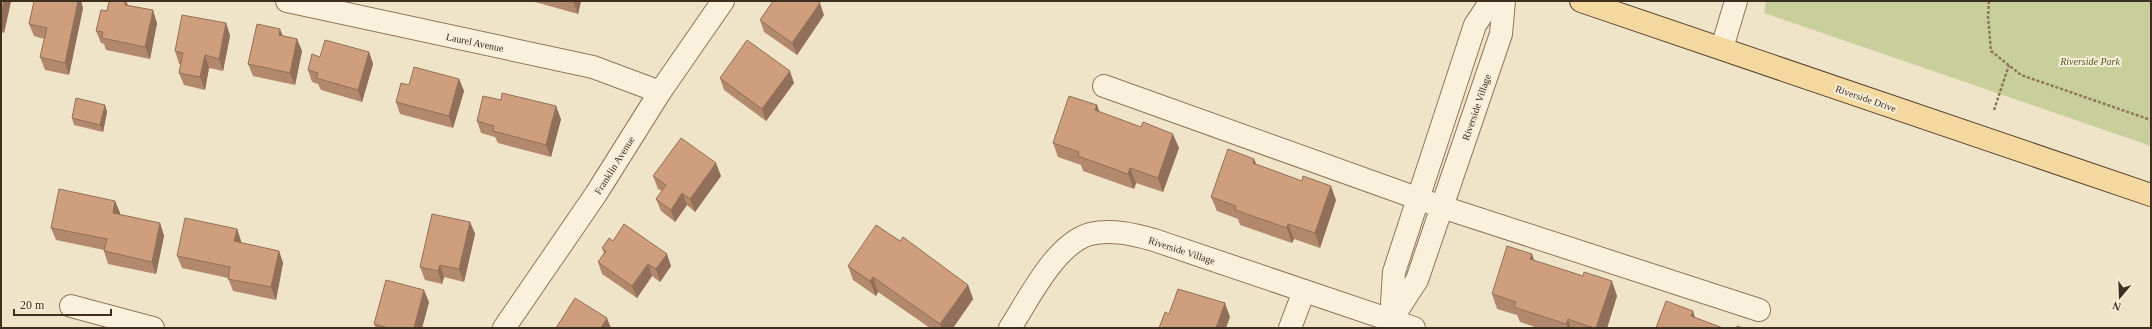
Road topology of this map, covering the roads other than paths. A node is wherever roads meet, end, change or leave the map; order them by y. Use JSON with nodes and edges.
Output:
{"nodes":[{"id":1,"x":287,"y":1,"type":"edge"},
{"id":2,"x":723,"y":1,"type":"edge"},
{"id":3,"x":1490,"y":1,"type":"edge"},
{"id":4,"x":1504,"y":1,"type":"edge"},
{"id":5,"x":1581,"y":1,"type":"edge"},
{"id":6,"x":1736,"y":1,"type":"edge"},
{"id":7,"x":1611,"y":6,"type":"edge"},
{"id":8,"x":1722,"y":48,"type":"junction"},
{"id":9,"x":1104,"y":86,"type":"dead end"},
{"id":10,"x":660,"y":92,"type":"junction"},
{"id":11,"x":2151,"y":195,"type":"edge"},
{"id":12,"x":1418,"y":198,"type":"junction"},
{"id":13,"x":1442,"y":206,"type":"junction"},
{"id":14,"x":1304,"y":291,"type":"junction"},
{"id":15,"x":71,"y":306,"type":"dead end"},
{"id":16,"x":1759,"y":310,"type":"dead end"},
{"id":17,"x":1391,"y":320,"type":"junction"},
{"id":18,"x":153,"y":328,"type":"edge"},
{"id":19,"x":504,"y":328,"type":"edge"},
{"id":20,"x":1010,"y":328,"type":"edge"},
{"id":21,"x":1290,"y":328,"type":"edge"},
{"id":22,"x":1414,"y":328,"type":"edge"}],
"edges":[{"from":1,"to":10,"type":"street","name":"Laurel Avenue"},
{"from":2,"to":10,"type":"street","name":"Franklin Avenue"},
{"from":3,"to":12,"type":"street"},
{"from":4,"to":13,"type":"street","name":"Riverside Village"},
{"from":5,"to":7,"type":"main road","name":"Riverside Drive"},
{"from":6,"to":8,"type":"street"},
{"from":7,"to":8,"type":"main road","name":"Riverside Drive"},
{"from":8,"to":11,"type":"main road","name":"Riverside Drive"},
{"from":9,"to":12,"type":"street"},
{"from":10,"to":19,"type":"street","name":"Franklin Avenue"},
{"from":12,"to":13,"type":"street"},
{"from":12,"to":17,"type":"street"},
{"from":13,"to":16,"type":"street"},
{"from":13,"to":17,"type":"street","name":"Riverside Village"},
{"from":14,"to":17,"type":"street","name":"Riverside Village"},
{"from":14,"to":20,"type":"street","name":"Riverside Village"},
{"from":14,"to":21,"type":"street"},
{"from":15,"to":18,"type":"street"},
{"from":17,"to":22,"type":"street","name":"Riverside Village"}]}
